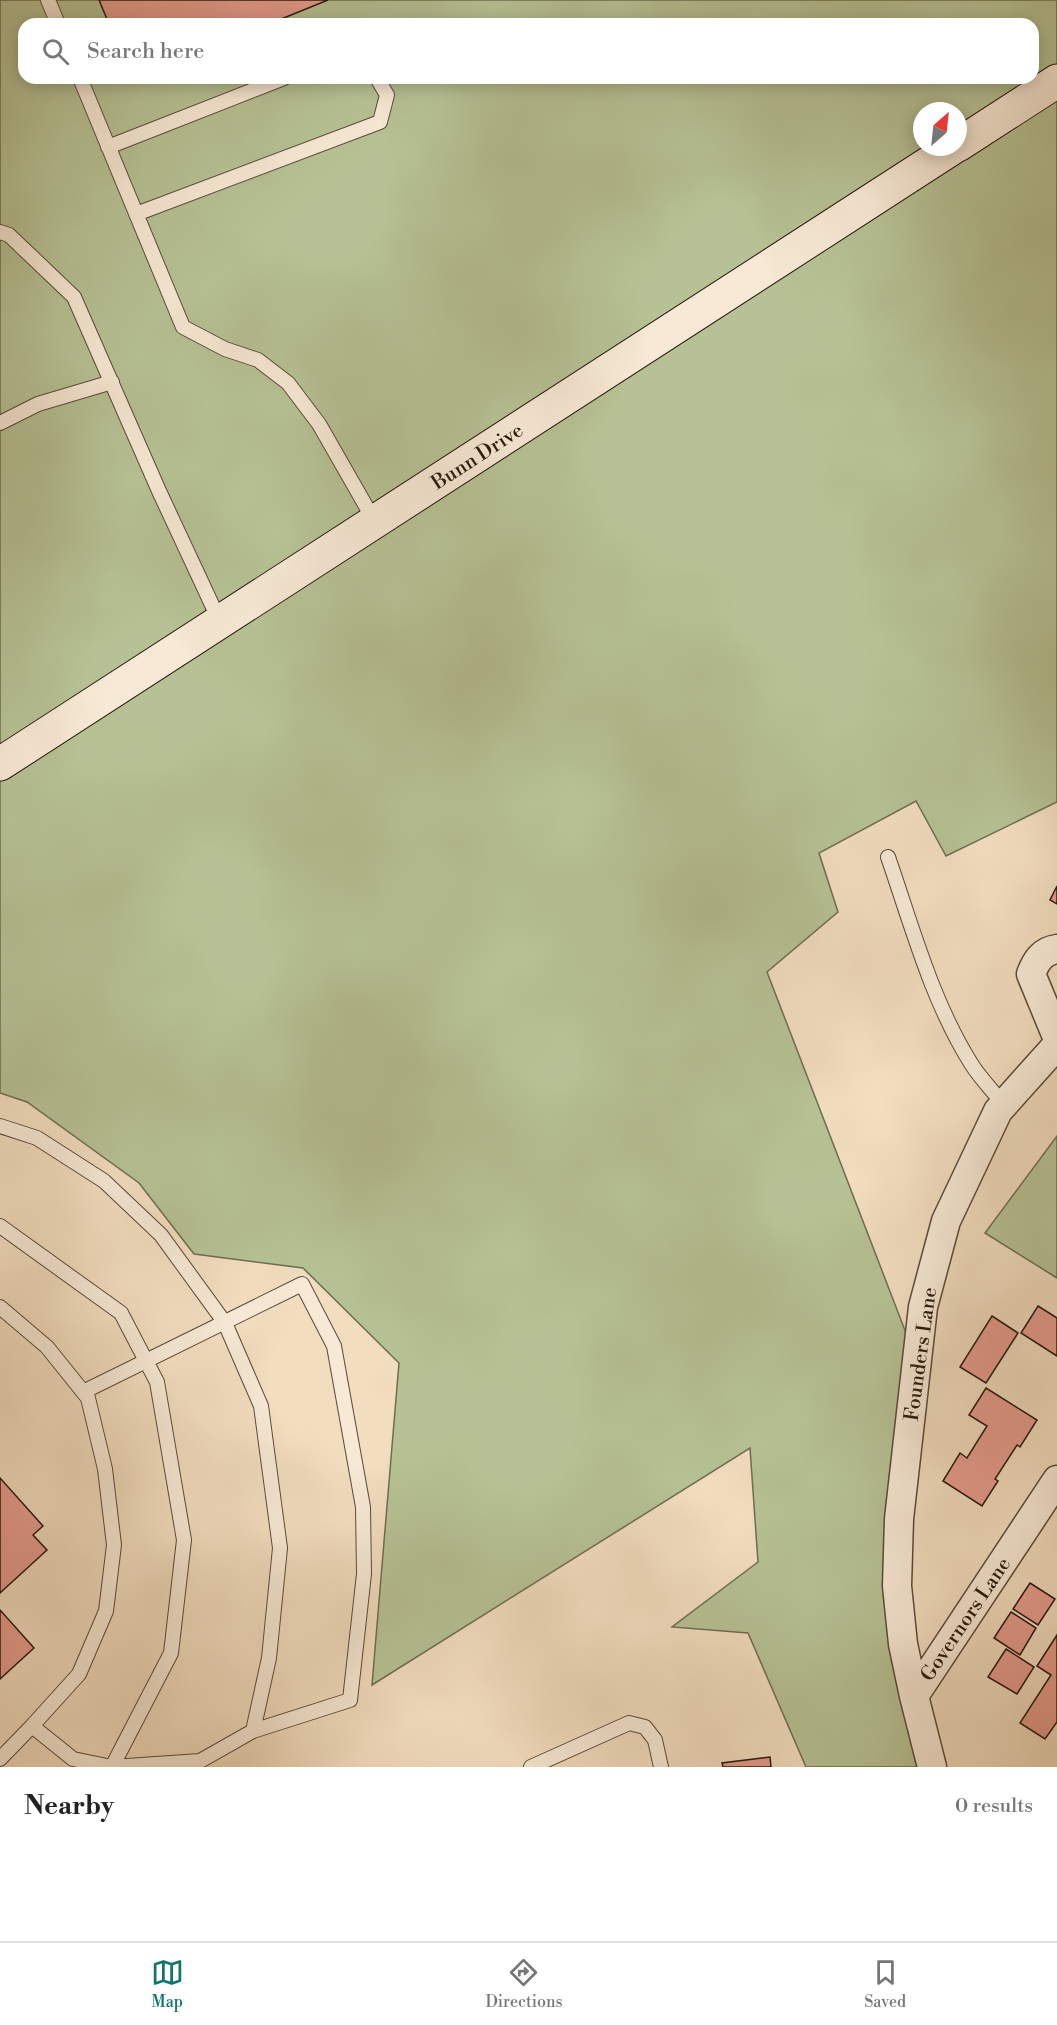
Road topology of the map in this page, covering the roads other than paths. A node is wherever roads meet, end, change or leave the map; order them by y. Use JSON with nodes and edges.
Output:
{"nodes":[{"id":1,"x":48,"y":0,"type":"edge"},
{"id":2,"x":56,"y":18,"type":"edge"},
{"id":3,"x":1057,"y":81,"type":"edge"},
{"id":4,"x":82,"y":84,"type":"edge"},
{"id":5,"x":269,"y":84,"type":"edge"},
{"id":6,"x":381,"y":84,"type":"edge"},
{"id":7,"x":967,"y":139,"type":"edge"},
{"id":8,"x":108,"y":147,"type":"junction"},
{"id":9,"x":941,"y":156,"type":"edge"},
{"id":10,"x":136,"y":214,"type":"junction"},
{"id":11,"x":0,"y":232,"type":"edge"},
{"id":12,"x":112,"y":382,"type":"junction"},
{"id":13,"x":0,"y":423,"type":"edge"},
{"id":14,"x":375,"y":522,"type":"junction"},
{"id":15,"x":220,"y":622,"type":"junction"},
{"id":16,"x":0,"y":764,"type":"edge"},
{"id":17,"x":888,"y":856,"type":"dead end"},
{"id":18,"x":1057,"y":949,"type":"edge"},
{"id":19,"x":1057,"y":1038,"type":"edge"},
{"id":20,"x":1057,"y":1045,"type":"edge"},
{"id":21,"x":1003,"y":1104,"type":"junction"},
{"id":22,"x":0,"y":1126,"type":"edge"},
{"id":23,"x":0,"y":1226,"type":"edge"},
{"id":24,"x":0,"y":1307,"type":"edge"},
{"id":25,"x":225,"y":1323,"type":"junction"},
{"id":26,"x":146,"y":1362,"type":"junction"},
{"id":27,"x":84,"y":1392,"type":"junction"},
{"id":28,"x":1057,"y":1480,"type":"edge"},
{"id":29,"x":914,"y":1696,"type":"junction"},
{"id":30,"x":32,"y":1726,"type":"junction"},
{"id":31,"x":253,"y":1731,"type":"junction"},
{"id":32,"x":0,"y":1759,"type":"edge"},
{"id":33,"x":112,"y":1767,"type":"edge"},
{"id":34,"x":531,"y":1767,"type":"edge"},
{"id":35,"x":661,"y":1767,"type":"edge"},
{"id":36,"x":933,"y":1767,"type":"edge"}],
"edges":[{"from":1,"to":2,"type":"lane"},
{"from":3,"to":7,"type":"street","name":"Bunn Drive"},
{"from":4,"to":8,"type":"lane"},
{"from":5,"to":8,"type":"lane"},
{"from":6,"to":10,"type":"lane"},
{"from":8,"to":10,"type":"lane"},
{"from":9,"to":14,"type":"street","name":"Bunn Drive"},
{"from":10,"to":14,"type":"lane"},
{"from":11,"to":12,"type":"lane"},
{"from":12,"to":13,"type":"lane"},
{"from":12,"to":15,"type":"lane"},
{"from":14,"to":15,"type":"street","name":"Bunn Drive"},
{"from":15,"to":16,"type":"street","name":"Bunn Drive"},
{"from":17,"to":21,"type":"lane"},
{"from":18,"to":19,"type":"street"},
{"from":20,"to":21,"type":"street","name":"Founders Lane"},
{"from":21,"to":29,"type":"street","name":"Founders Lane"},
{"from":22,"to":25,"type":"lane"},
{"from":23,"to":26,"type":"lane"},
{"from":24,"to":27,"type":"lane"},
{"from":25,"to":26,"type":"lane"},
{"from":25,"to":31,"type":"lane"},
{"from":25,"to":31,"type":"lane"},
{"from":26,"to":27,"type":"lane"},
{"from":26,"to":33,"type":"lane"},
{"from":27,"to":30,"type":"lane"},
{"from":28,"to":29,"type":"street","name":"Governors Lane"},
{"from":29,"to":36,"type":"street","name":"Governors Lane"},
{"from":30,"to":32,"type":"lane"},
{"from":30,"to":33,"type":"lane"},
{"from":31,"to":33,"type":"lane"},
{"from":34,"to":35,"type":"lane"}]}
